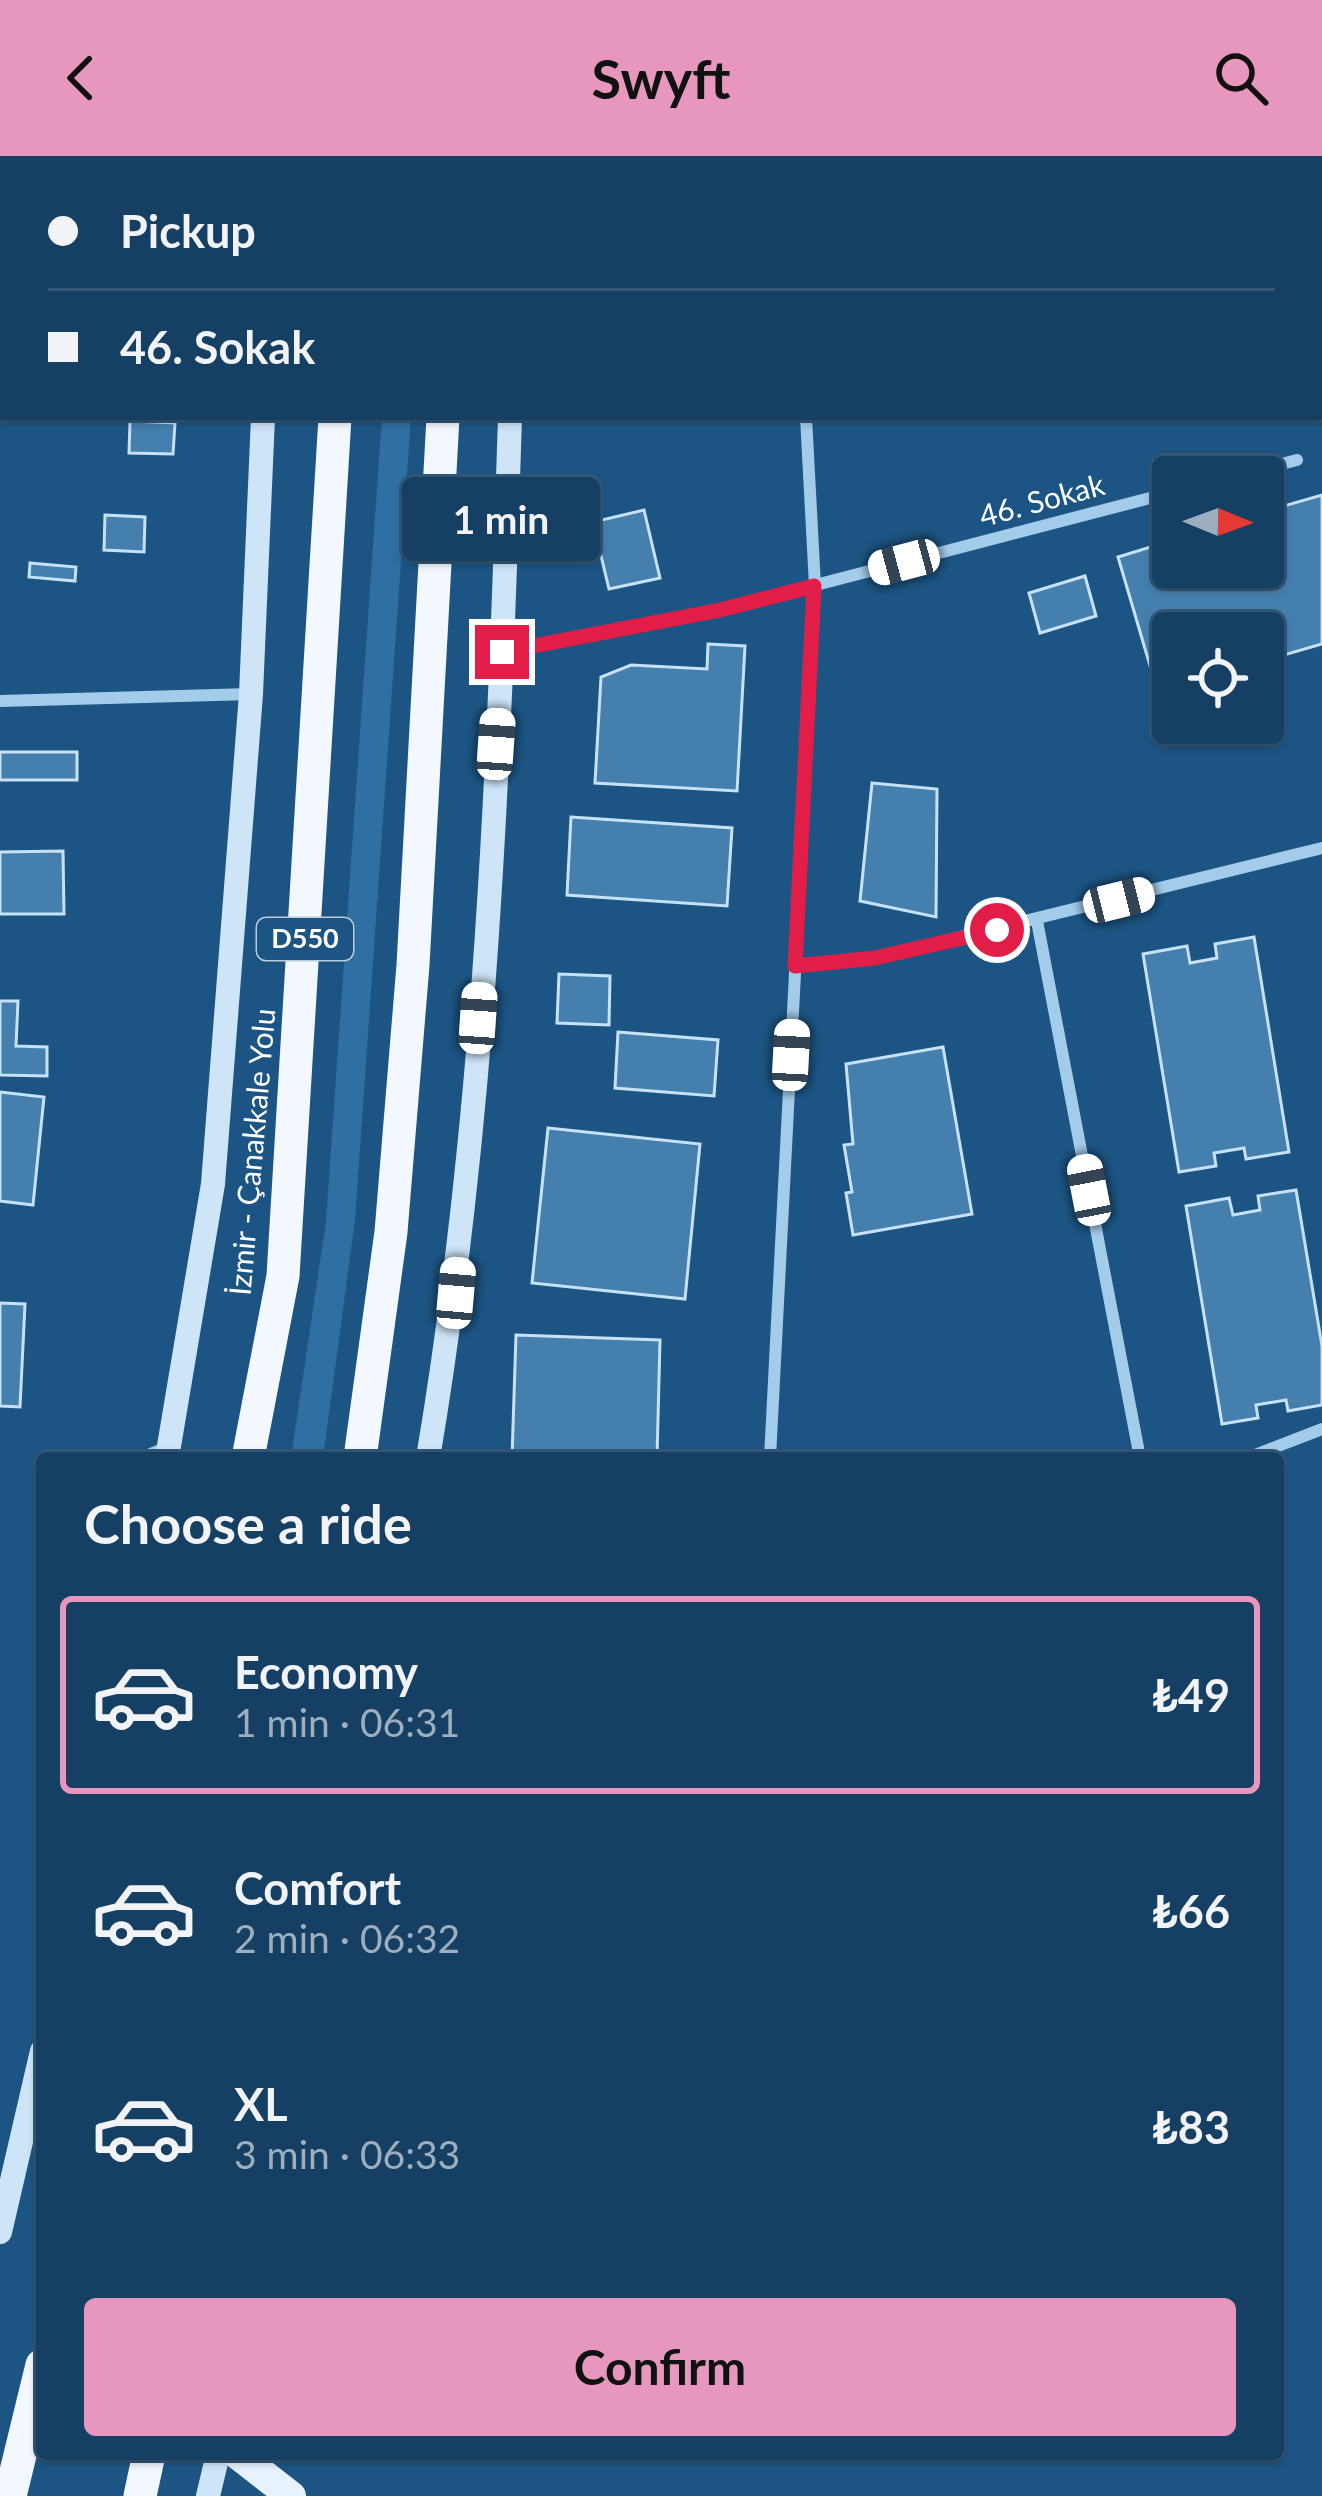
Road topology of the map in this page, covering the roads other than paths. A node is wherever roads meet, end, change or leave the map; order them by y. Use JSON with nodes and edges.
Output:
{"nodes":[{"id":1,"x":263,"y":420,"type":"edge"},
{"id":2,"x":334,"y":420,"type":"edge"},
{"id":3,"x":442,"y":420,"type":"edge"},
{"id":4,"x":510,"y":420,"type":"edge"},
{"id":5,"x":806,"y":420,"type":"edge"},
{"id":6,"x":1297,"y":460,"type":"dead end"},
{"id":7,"x":1284,"y":463,"type":"edge"},
{"id":8,"x":1152,"y":497,"type":"edge"},
{"id":9,"x":814,"y":586,"type":"junction"},
{"id":10,"x":502,"y":652,"type":"junction"},
{"id":11,"x":251,"y":694,"type":"junction"},
{"id":12,"x":0,"y":700,"type":"edge"},
{"id":13,"x":1322,"y":848,"type":"edge"},
{"id":14,"x":1037,"y":921,"type":"junction"},
{"id":15,"x":795,"y":966,"type":"junction"},
{"id":16,"x":1322,"y":1429,"type":"edge"},
{"id":17,"x":168,"y":1451,"type":"edge"},
{"id":18,"x":249,"y":1452,"type":"edge"},
{"id":19,"x":361,"y":1452,"type":"edge"},
{"id":20,"x":429,"y":1452,"type":"edge"},
{"id":21,"x":770,"y":1452,"type":"edge"},
{"id":22,"x":1139,"y":1452,"type":"edge"},
{"id":23,"x":1263,"y":1452,"type":"edge"},
{"id":24,"x":36,"y":2077,"type":"edge"},
{"id":25,"x":0,"y":2232,"type":"edge"},
{"id":26,"x":36,"y":2390,"type":"edge"},
{"id":27,"x":148,"y":2460,"type":"edge"},
{"id":28,"x":217,"y":2460,"type":"edge"},
{"id":29,"x":245,"y":2460,"type":"edge"},
{"id":30,"x":10,"y":2496,"type":"edge"},
{"id":31,"x":140,"y":2496,"type":"edge"},
{"id":32,"x":208,"y":2496,"type":"edge"},
{"id":33,"x":291,"y":2496,"type":"edge"}],
"edges":[{"from":1,"to":11,"type":"main road"},
{"from":2,"to":18,"type":"highway","name":"İzmir - Çanakkale Yolu","number":"D550"},
{"from":3,"to":19,"type":"highway"},
{"from":4,"to":10,"type":"main road"},
{"from":5,"to":9,"type":"street"},
{"from":6,"to":7,"type":"street"},
{"from":8,"to":9,"type":"street","name":"46. Sokak"},
{"from":9,"to":10,"type":"street","name":"46. Sokak"},
{"from":9,"to":15,"type":"street"},
{"from":10,"to":20,"type":"main road"},
{"from":11,"to":12,"type":"street"},
{"from":11,"to":17,"type":"main road"},
{"from":13,"to":14,"type":"street"},
{"from":14,"to":15,"type":"street"},
{"from":14,"to":22,"type":"street"},
{"from":15,"to":21,"type":"street"},
{"from":16,"to":23,"type":"street"},
{"from":24,"to":25,"type":"main road"},
{"from":26,"to":30,"type":"highway"},
{"from":27,"to":31,"type":"highway"},
{"from":28,"to":32,"type":"main road"},
{"from":29,"to":33,"type":"main road"}]}
